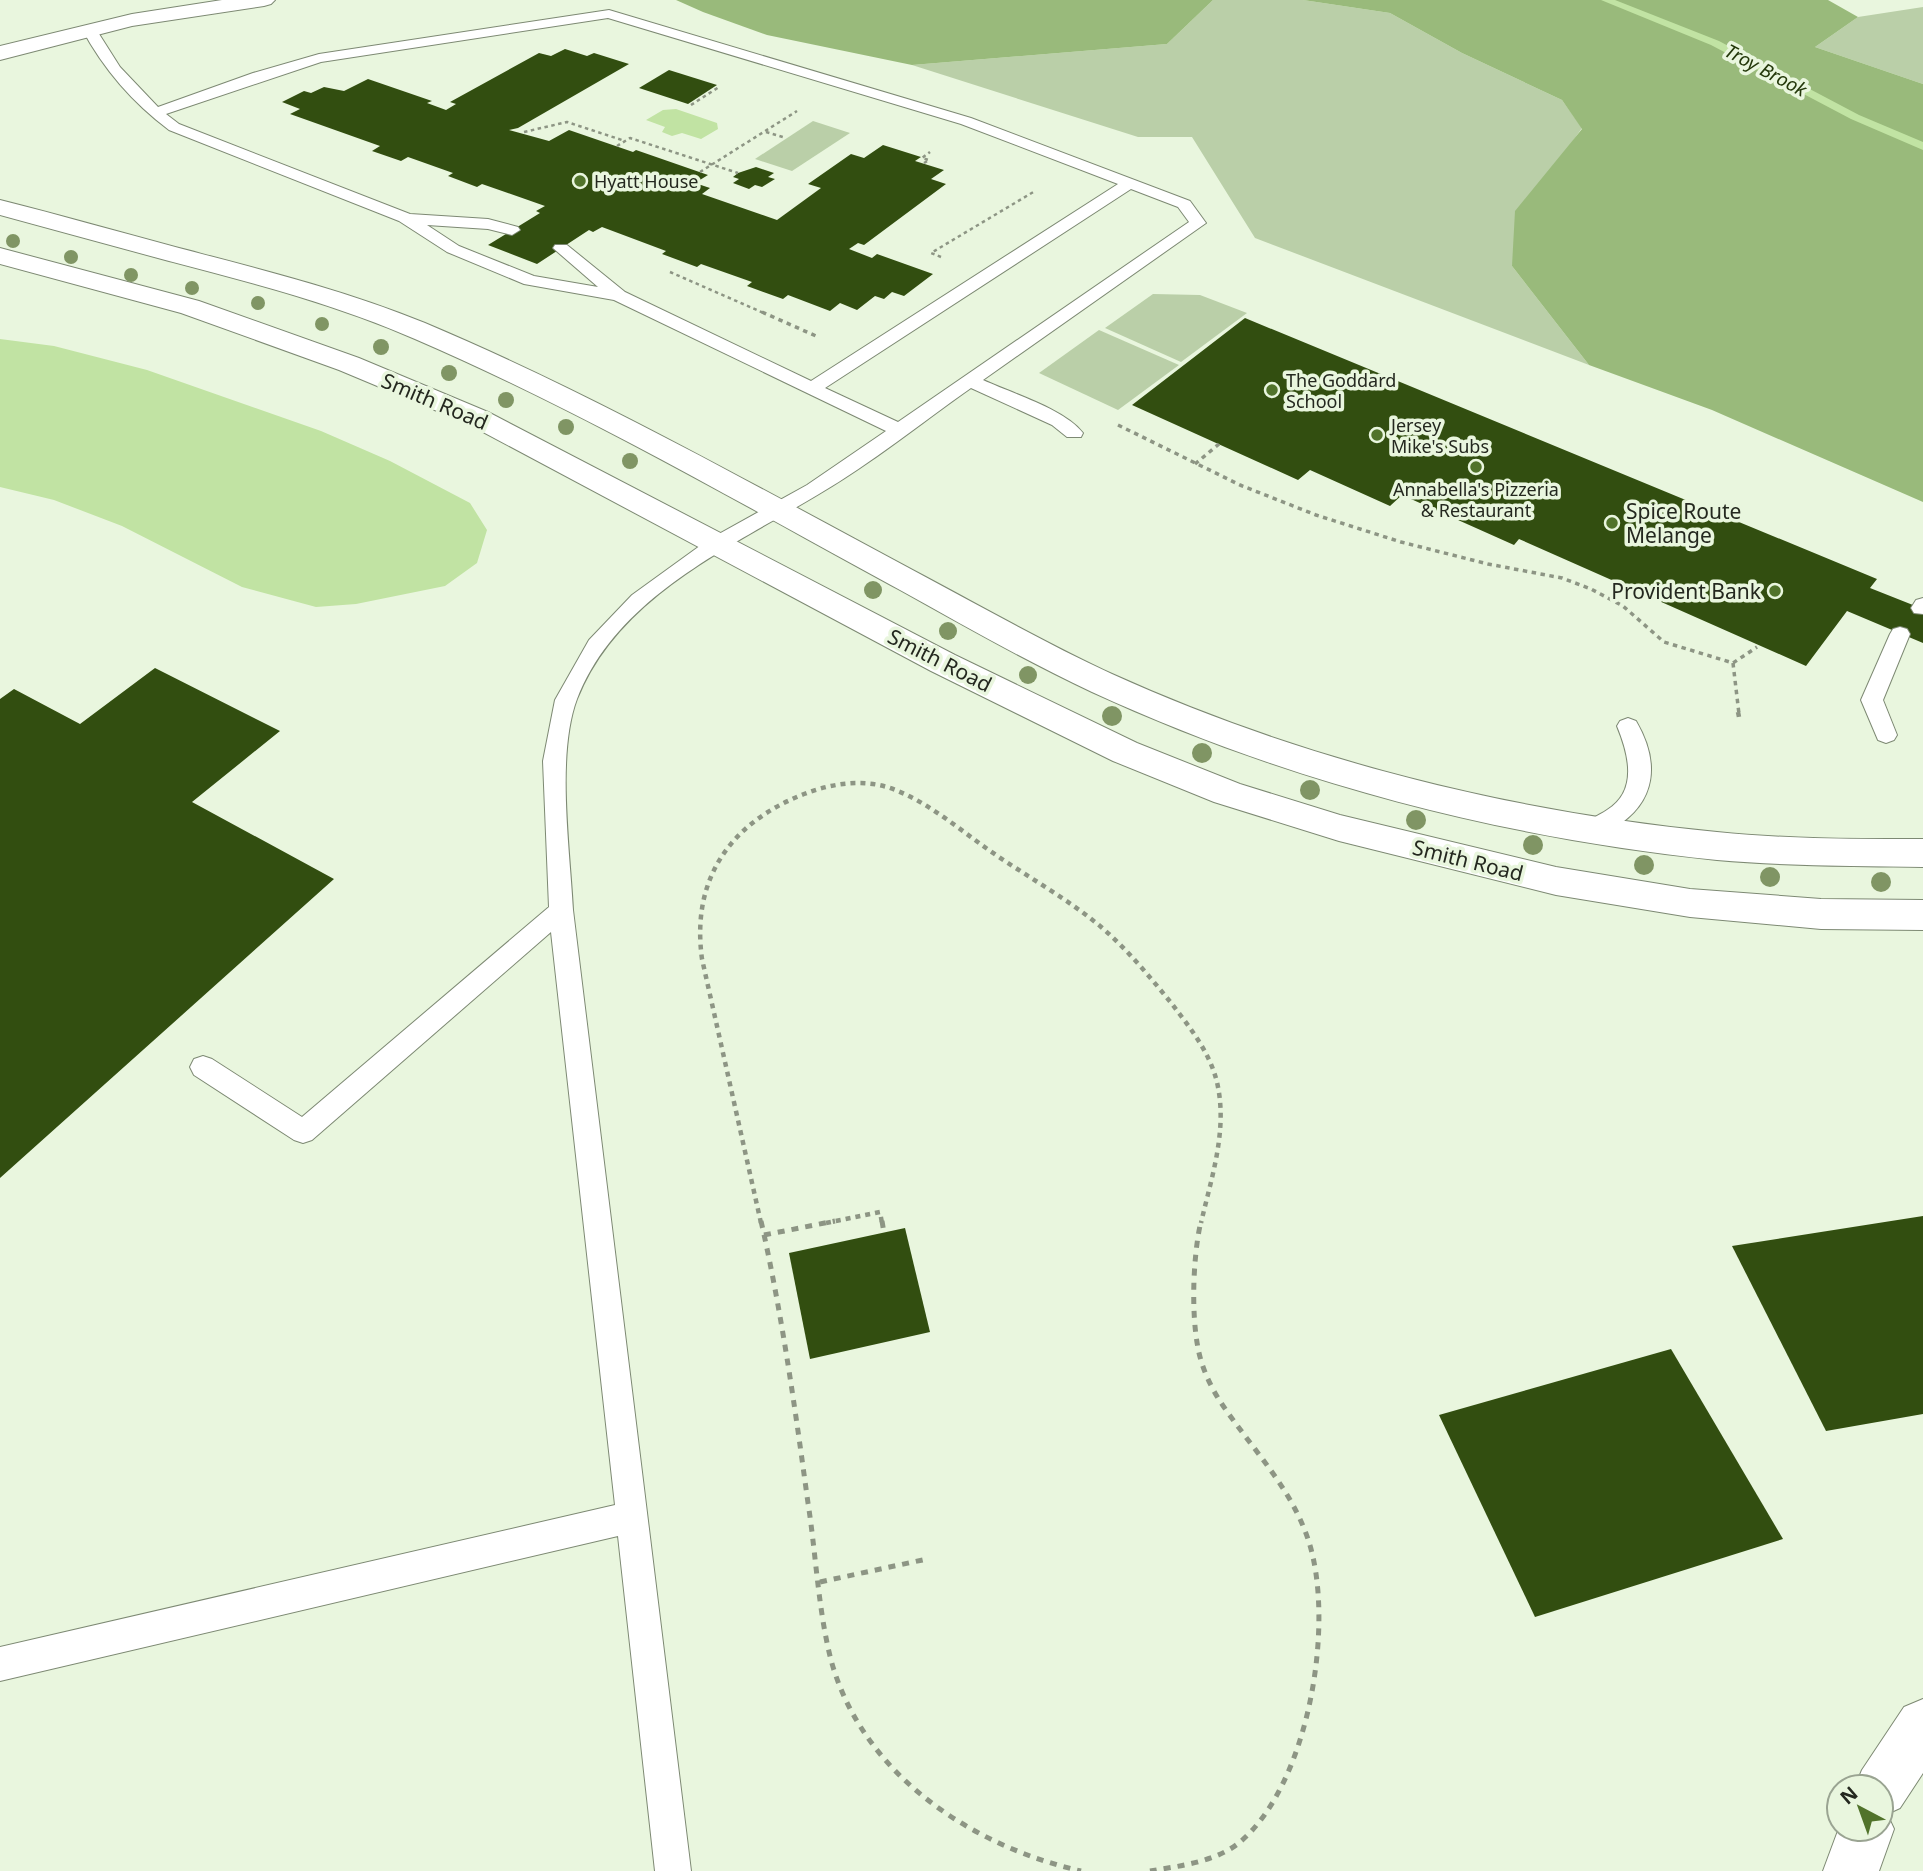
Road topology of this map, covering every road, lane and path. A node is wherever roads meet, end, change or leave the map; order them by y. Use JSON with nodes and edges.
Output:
{"nodes":[{"id":1,"x":264,"y":0,"type":"edge"},
{"id":2,"x":89,"y":29,"type":"junction"},
{"id":3,"x":0,"y":50,"type":"edge"},
{"id":4,"x":723,"y":85,"type":"dead end"},
{"id":5,"x":691,"y":105,"type":"dead end"},
{"id":6,"x":801,"y":108,"type":"dead end"},
{"id":7,"x":154,"y":113,"type":"junction"},
{"id":8,"x":524,"y":132,"type":"dead end"},
{"id":9,"x":765,"y":132,"type":"junction"},
{"id":10,"x":786,"y":138,"type":"dead end"},
{"id":11,"x":626,"y":141,"type":"junction"},
{"id":12,"x":617,"y":146,"type":"dead end"},
{"id":13,"x":712,"y":164,"type":"junction"},
{"id":14,"x":700,"y":172,"type":"dead end"},
{"id":15,"x":738,"y":173,"type":"dead end"},
{"id":16,"x":1130,"y":183,"type":"junction"},
{"id":17,"x":1042,"y":187,"type":"dead end"},
{"id":18,"x":0,"y":207,"type":"edge"},
{"id":19,"x":405,"y":218,"type":"junction"},
{"id":20,"x":512,"y":230,"type":"dead end"},
{"id":21,"x":561,"y":248,"type":"dead end"},
{"id":22,"x":0,"y":256,"type":"edge"},
{"id":23,"x":942,"y":257,"type":"dead end"},
{"id":24,"x":663,"y":268,"type":"dead end"},
{"id":25,"x":619,"y":296,"type":"junction"},
{"id":26,"x":824,"y":340,"type":"dead end"},
{"id":27,"x":970,"y":381,"type":"junction"},
{"id":28,"x":814,"y":387,"type":"junction"},
{"id":29,"x":1110,"y":420,"type":"dead end"},
{"id":30,"x":899,"y":430,"type":"junction"},
{"id":31,"x":1074,"y":433,"type":"dead end"},
{"id":32,"x":1219,"y":444,"type":"dead end"},
{"id":33,"x":1195,"y":464,"type":"junction"},
{"id":34,"x":777,"y":511,"type":"junction"},
{"id":35,"x":715,"y":544,"type":"junction"},
{"id":36,"x":1900,"y":634,"type":"dead end"},
{"id":37,"x":1756,"y":647,"type":"dead end"},
{"id":38,"x":1732,"y":663,"type":"junction"},
{"id":39,"x":1739,"y":716,"type":"dead end"},
{"id":40,"x":1628,"y":726,"type":"dead end"},
{"id":41,"x":1886,"y":735,"type":"dead end"},
{"id":42,"x":1593,"y":830,"type":"junction"},
{"id":43,"x":1923,"y":853,"type":"edge"},
{"id":44,"x":561,"y":910,"type":"junction"},
{"id":45,"x":1923,"y":915,"type":"edge"},
{"id":46,"x":203,"y":1067,"type":"dead end"},
{"id":47,"x":884,"y":1233,"type":"dead end"},
{"id":48,"x":764,"y":1235,"type":"junction"},
{"id":49,"x":632,"y":1517,"type":"junction"},
{"id":50,"x":927,"y":1559,"type":"dead end"},
{"id":51,"x":820,"y":1582,"type":"junction"},
{"id":52,"x":0,"y":1664,"type":"edge"},
{"id":53,"x":1923,"y":1726,"type":"edge"},
{"id":54,"x":1892,"y":1773,"type":"edge"},
{"id":55,"x":1861,"y":1843,"type":"edge"},
{"id":56,"x":673,"y":1871,"type":"edge"},
{"id":57,"x":1082,"y":1871,"type":"edge"},
{"id":58,"x":1150,"y":1871,"type":"edge"},
{"id":59,"x":1851,"y":1871,"type":"edge"}],
"edges":[{"from":1,"to":2,"type":"street"},
{"from":2,"to":3,"type":"street"},
{"from":2,"to":7,"type":"lane"},
{"from":4,"to":5,"type":"path"},
{"from":6,"to":9,"type":"path"},
{"from":7,"to":16,"type":"lane"},
{"from":7,"to":19,"type":"lane"},
{"from":8,"to":11,"type":"path"},
{"from":9,"to":10,"type":"path"},
{"from":9,"to":13,"type":"path"},
{"from":11,"to":12,"type":"path"},
{"from":11,"to":13,"type":"path"},
{"from":13,"to":14,"type":"path"},
{"from":13,"to":15,"type":"path"},
{"from":16,"to":27,"type":"lane"},
{"from":16,"to":28,"type":"lane"},
{"from":17,"to":23,"type":"path"},
{"from":18,"to":34,"type":"street"},
{"from":19,"to":20,"type":"lane"},
{"from":19,"to":25,"type":"lane"},
{"from":21,"to":25,"type":"lane"},
{"from":22,"to":35,"type":"street","name":"Smith Road"},
{"from":24,"to":26,"type":"path"},
{"from":25,"to":28,"type":"lane"},
{"from":27,"to":30,"type":"lane"},
{"from":27,"to":31,"type":"lane"},
{"from":28,"to":30,"type":"lane"},
{"from":29,"to":33,"type":"path"},
{"from":30,"to":34,"type":"lane"},
{"from":32,"to":33,"type":"path"},
{"from":33,"to":38,"type":"path"},
{"from":34,"to":35,"type":"lane"},
{"from":34,"to":42,"type":"street"},
{"from":35,"to":44,"type":"lane"},
{"from":35,"to":45,"type":"street","name":"Smith Road"},
{"from":36,"to":41,"type":"lane"},
{"from":37,"to":38,"type":"path"},
{"from":38,"to":39,"type":"path"},
{"from":40,"to":42,"type":"lane"},
{"from":42,"to":43,"type":"street"},
{"from":44,"to":46,"type":"lane"},
{"from":44,"to":49,"type":"lane"},
{"from":47,"to":48,"type":"path"},
{"from":48,"to":51,"type":"path"},
{"from":48,"to":58,"type":"path"},
{"from":49,"to":52,"type":"lane"},
{"from":49,"to":56,"type":"lane"},
{"from":50,"to":51,"type":"path"},
{"from":51,"to":57,"type":"path"},
{"from":53,"to":54,"type":"street"},
{"from":55,"to":59,"type":"street"}]}
